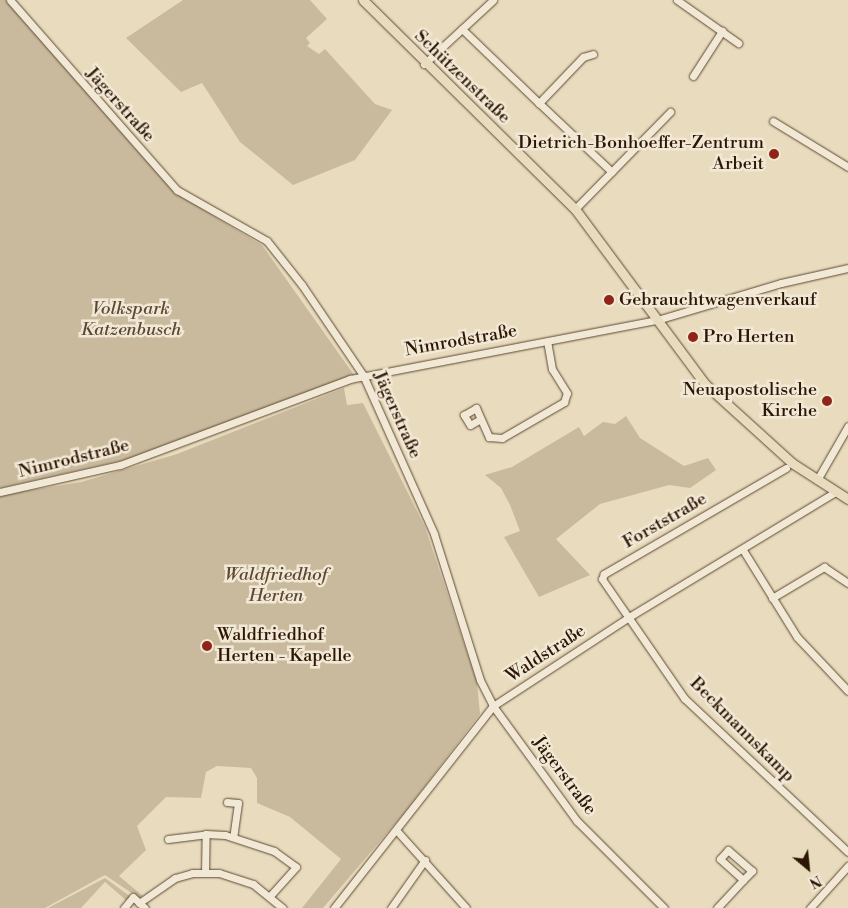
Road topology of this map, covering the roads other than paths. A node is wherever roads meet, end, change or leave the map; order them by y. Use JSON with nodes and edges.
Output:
{"nodes":[{"id":1,"x":10,"y":0,"type":"edge"},
{"id":2,"x":363,"y":0,"type":"edge"},
{"id":3,"x":493,"y":0,"type":"edge"},
{"id":4,"x":677,"y":0,"type":"edge"},
{"id":5,"x":462,"y":29,"type":"junction"},
{"id":6,"x":722,"y":31,"type":"junction"},
{"id":7,"x":738,"y":43,"type":"dead end"},
{"id":8,"x":594,"y":54,"type":"dead end"},
{"id":9,"x":424,"y":64,"type":"junction"},
{"id":10,"x":693,"y":76,"type":"dead end"},
{"id":11,"x":539,"y":103,"type":"junction"},
{"id":12,"x":670,"y":112,"type":"dead end"},
{"id":13,"x":774,"y":122,"type":"dead end"},
{"id":14,"x":848,"y":167,"type":"edge"},
{"id":15,"x":612,"y":172,"type":"junction"},
{"id":16,"x":576,"y":209,"type":"junction"},
{"id":17,"x":848,"y":268,"type":"edge"},
{"id":18,"x":657,"y":320,"type":"junction"},
{"id":19,"x":547,"y":341,"type":"junction"},
{"id":20,"x":363,"y":375,"type":"junction"},
{"id":21,"x":479,"y":420,"type":"dead end"},
{"id":22,"x":848,"y":426,"type":"edge"},
{"id":23,"x":786,"y":468,"type":"dead end"},
{"id":24,"x":817,"y":480,"type":"junction"},
{"id":25,"x":0,"y":492,"type":"edge"},
{"id":26,"x":835,"y":492,"type":"junction"},
{"id":27,"x":848,"y":499,"type":"edge"},
{"id":28,"x":743,"y":550,"type":"junction"},
{"id":29,"x":848,"y":583,"type":"edge"},
{"id":30,"x":772,"y":598,"type":"junction"},
{"id":31,"x":629,"y":617,"type":"junction"},
{"id":32,"x":848,"y":691,"type":"edge"},
{"id":33,"x":493,"y":706,"type":"junction"},
{"id":34,"x":227,"y":802,"type":"dead end"},
{"id":35,"x":397,"y":831,"type":"junction"},
{"id":36,"x":206,"y":834,"type":"junction"},
{"id":37,"x":233,"y":837,"type":"junction"},
{"id":38,"x":168,"y":839,"type":"dead end"},
{"id":39,"x":848,"y":852,"type":"edge"},
{"id":40,"x":424,"y":860,"type":"junction"},
{"id":41,"x":848,"y":866,"type":"edge"},
{"id":42,"x":205,"y":872,"type":"junction"},
{"id":43,"x":743,"y":880,"type":"junction"},
{"id":44,"x":270,"y":896,"type":"junction"},
{"id":45,"x":142,"y":906,"type":"edge"},
{"id":46,"x":124,"y":908,"type":"edge"},
{"id":47,"x":283,"y":908,"type":"edge"},
{"id":48,"x":334,"y":908,"type":"edge"},
{"id":49,"x":391,"y":908,"type":"edge"},
{"id":50,"x":466,"y":908,"type":"edge"},
{"id":51,"x":664,"y":908,"type":"edge"},
{"id":52,"x":717,"y":908,"type":"edge"},
{"id":53,"x":810,"y":908,"type":"edge"}],
"edges":[{"from":1,"to":20,"type":"street","name":"Jägerstraße"},
{"from":2,"to":9,"type":"main road","name":"Schützenstraße"},
{"from":3,"to":5,"type":"street"},
{"from":4,"to":6,"type":"street"},
{"from":5,"to":9,"type":"street"},
{"from":5,"to":11,"type":"street"},
{"from":6,"to":7,"type":"street"},
{"from":6,"to":10,"type":"street"},
{"from":8,"to":11,"type":"street"},
{"from":9,"to":16,"type":"main road","name":"Schützenstraße"},
{"from":11,"to":15,"type":"street"},
{"from":12,"to":15,"type":"street"},
{"from":13,"to":14,"type":"street"},
{"from":15,"to":16,"type":"street"},
{"from":16,"to":18,"type":"main road","name":"Schützenstraße"},
{"from":17,"to":18,"type":"street","name":"Nimrodstraße"},
{"from":18,"to":19,"type":"street","name":"Nimrodstraße"},
{"from":18,"to":24,"type":"main road","name":"Schützenstraße"},
{"from":19,"to":20,"type":"street","name":"Nimrodstraße"},
{"from":19,"to":21,"type":"street"},
{"from":20,"to":25,"type":"street","name":"Nimrodstraße"},
{"from":20,"to":33,"type":"street","name":"Jägerstraße"},
{"from":22,"to":24,"type":"street"},
{"from":23,"to":31,"type":"street","name":"Forststraße"},
{"from":24,"to":26,"type":"main road","name":"Schützenstraße"},
{"from":26,"to":27,"type":"main road","name":"Schützenstraße"},
{"from":26,"to":28,"type":"street","name":"Waldstraße"},
{"from":28,"to":30,"type":"street"},
{"from":28,"to":31,"type":"street","name":"Waldstraße"},
{"from":29,"to":30,"type":"street"},
{"from":30,"to":32,"type":"street"},
{"from":31,"to":33,"type":"street","name":"Waldstraße"},
{"from":31,"to":39,"type":"street","name":"Beckmannskamp"},
{"from":33,"to":35,"type":"street","name":"Waldstraße"},
{"from":33,"to":51,"type":"street","name":"Jägerstraße"},
{"from":34,"to":37,"type":"street"},
{"from":35,"to":40,"type":"street"},
{"from":35,"to":48,"type":"street","name":"Waldstraße"},
{"from":36,"to":37,"type":"street"},
{"from":36,"to":38,"type":"street"},
{"from":36,"to":42,"type":"street"},
{"from":37,"to":44,"type":"street"},
{"from":40,"to":49,"type":"street"},
{"from":40,"to":50,"type":"street"},
{"from":41,"to":53,"type":"street"},
{"from":42,"to":44,"type":"street"},
{"from":42,"to":45,"type":"street"},
{"from":43,"to":43,"type":"street"},
{"from":43,"to":52,"type":"street"},
{"from":44,"to":47,"type":"street"},
{"from":45,"to":46,"type":"street"}]}
